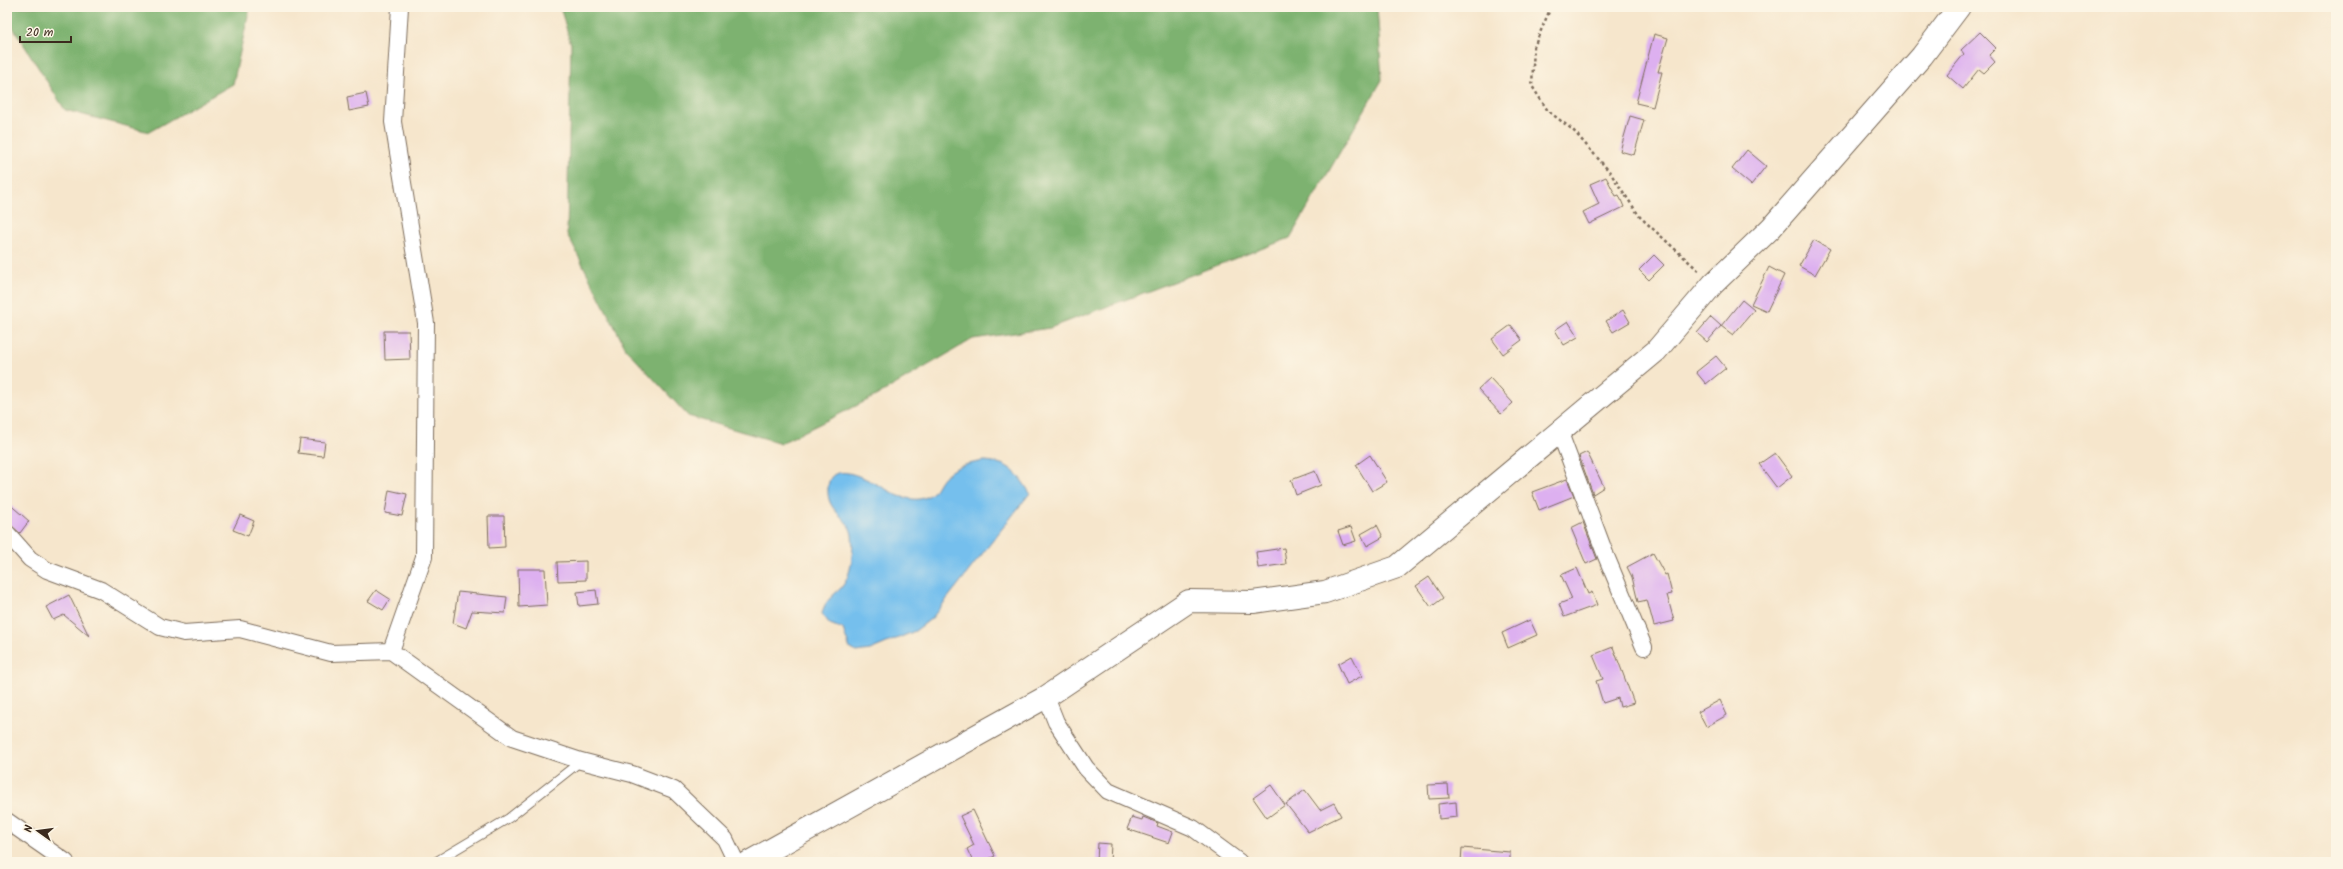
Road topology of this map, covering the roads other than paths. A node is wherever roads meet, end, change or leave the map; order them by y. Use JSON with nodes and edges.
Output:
{"nodes":[{"id":1,"x":400,"y":7,"type":"edge"},
{"id":2,"x":1959,"y":7,"type":"edge"},
{"id":3,"x":1560,"y":433,"type":"junction"},
{"id":4,"x":7,"y":533,"type":"edge"},
{"id":5,"x":1644,"y":647,"type":"dead end"},
{"id":6,"x":391,"y":651,"type":"junction"},
{"id":7,"x":1046,"y":697,"type":"junction"},
{"id":8,"x":581,"y":761,"type":"junction"},
{"id":9,"x":7,"y":821,"type":"edge"},
{"id":10,"x":66,"y":862,"type":"edge"},
{"id":11,"x":435,"y":862,"type":"edge"},
{"id":12,"x":736,"y":862,"type":"edge"},
{"id":13,"x":749,"y":862,"type":"edge"},
{"id":14,"x":1239,"y":862,"type":"edge"}],
"edges":[{"from":1,"to":6,"type":"street"},
{"from":2,"to":3,"type":"main road"},
{"from":3,"to":5,"type":"street"},
{"from":3,"to":7,"type":"main road"},
{"from":4,"to":6,"type":"street"},
{"from":6,"to":8,"type":"street"},
{"from":7,"to":13,"type":"main road"},
{"from":7,"to":14,"type":"street"},
{"from":8,"to":11,"type":"lane"},
{"from":8,"to":12,"type":"street"},
{"from":9,"to":10,"type":"street"}]}
